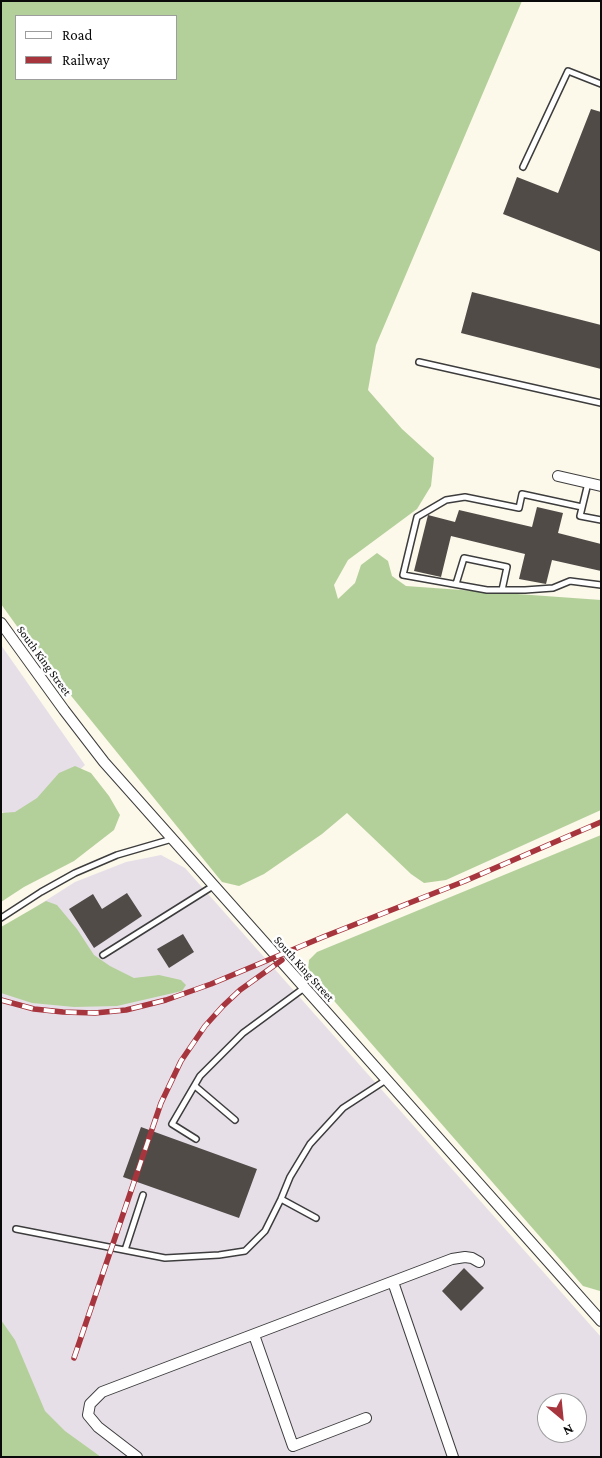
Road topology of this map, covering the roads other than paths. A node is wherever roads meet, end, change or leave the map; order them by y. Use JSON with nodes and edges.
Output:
{"nodes":[{"id":1,"x":601,"y":84,"type":"edge"},
{"id":2,"x":523,"y":167,"type":"dead end"},
{"id":3,"x":419,"y":362,"type":"dead end"},
{"id":4,"x":601,"y":402,"type":"edge"},
{"id":5,"x":558,"y":476,"type":"dead end"},
{"id":6,"x":588,"y":483,"type":"junction"},
{"id":7,"x":601,"y":486,"type":"edge"},
{"id":8,"x":582,"y":507,"type":"junction"},
{"id":9,"x":601,"y":520,"type":"edge"},
{"id":10,"x":456,"y":584,"type":"junction"},
{"id":11,"x":601,"y":585,"type":"edge"},
{"id":12,"x":502,"y":590,"type":"junction"},
{"id":13,"x":1,"y":623,"type":"edge"},
{"id":14,"x":173,"y":839,"type":"junction"},
{"id":15,"x":213,"y":886,"type":"junction"},
{"id":16,"x":1,"y":918,"type":"edge"},
{"id":17,"x":103,"y":955,"type":"dead end"},
{"id":18,"x":305,"y":988,"type":"junction"},
{"id":19,"x":386,"y":1080,"type":"junction"},
{"id":20,"x":195,"y":1086,"type":"junction"},
{"id":21,"x":235,"y":1120,"type":"dead end"},
{"id":22,"x":196,"y":1139,"type":"dead end"},
{"id":23,"x":143,"y":1195,"type":"dead end"},
{"id":24,"x":282,"y":1199,"type":"junction"},
{"id":25,"x":316,"y":1218,"type":"dead end"},
{"id":26,"x":16,"y":1229,"type":"dead end"},
{"id":27,"x":125,"y":1250,"type":"junction"},
{"id":28,"x":480,"y":1262,"type":"dead end"},
{"id":29,"x":393,"y":1282,"type":"junction"},
{"id":30,"x":601,"y":1321,"type":"edge"},
{"id":31,"x":254,"y":1335,"type":"junction"},
{"id":32,"x":366,"y":1418,"type":"dead end"},
{"id":33,"x":137,"y":1457,"type":"edge"},
{"id":34,"x":453,"y":1457,"type":"edge"}],
"edges":[{"from":1,"to":2,"type":"lane"},
{"from":3,"to":4,"type":"lane"},
{"from":5,"to":6,"type":"street"},
{"from":6,"to":7,"type":"street"},
{"from":6,"to":8,"type":"lane"},
{"from":8,"to":9,"type":"lane"},
{"from":8,"to":10,"type":"lane"},
{"from":10,"to":12,"type":"lane"},
{"from":10,"to":12,"type":"lane"},
{"from":11,"to":12,"type":"lane"},
{"from":13,"to":14,"type":"street","name":"South King Street"},
{"from":14,"to":15,"type":"street","name":"South King Street"},
{"from":14,"to":16,"type":"lane"},
{"from":15,"to":17,"type":"lane"},
{"from":15,"to":18,"type":"street","name":"South King Street"},
{"from":18,"to":19,"type":"street","name":"South King Street"},
{"from":18,"to":20,"type":"lane"},
{"from":19,"to":24,"type":"lane"},
{"from":19,"to":30,"type":"street","name":"South King Street"},
{"from":20,"to":21,"type":"lane"},
{"from":20,"to":22,"type":"lane"},
{"from":23,"to":27,"type":"lane"},
{"from":24,"to":25,"type":"lane"},
{"from":24,"to":27,"type":"lane"},
{"from":26,"to":27,"type":"lane"},
{"from":28,"to":29,"type":"street"},
{"from":29,"to":31,"type":"street"},
{"from":29,"to":34,"type":"street"},
{"from":31,"to":32,"type":"street"},
{"from":31,"to":33,"type":"street"}]}
